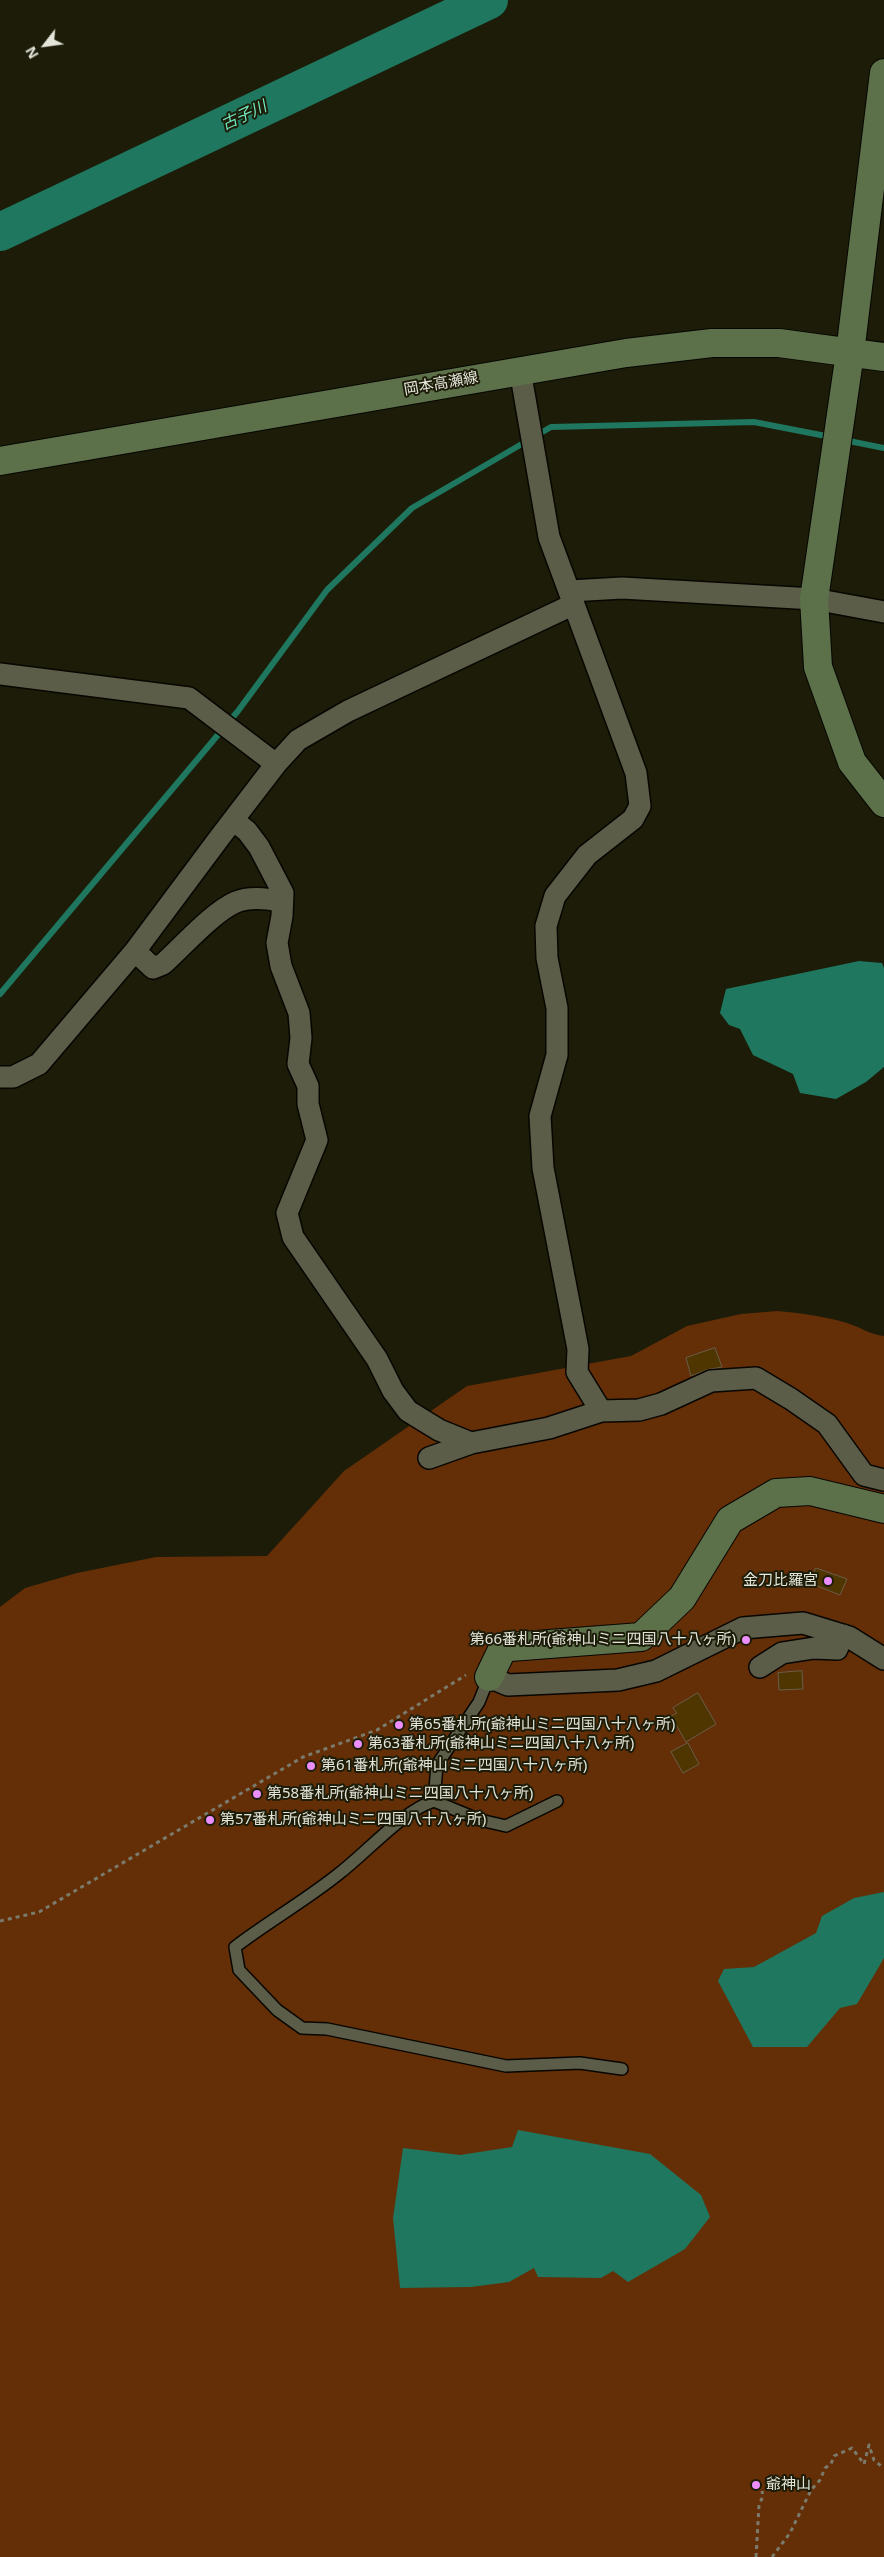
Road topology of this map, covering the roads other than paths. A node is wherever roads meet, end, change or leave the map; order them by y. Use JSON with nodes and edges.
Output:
{"nodes":[{"id":1,"x":884,"y":73,"type":"edge"},
{"id":2,"x":850,"y":352,"type":"junction"},
{"id":3,"x":884,"y":357,"type":"edge"},
{"id":4,"x":520,"y":370,"type":"junction"},
{"id":5,"x":0,"y":461,"type":"edge"},
{"id":6,"x":571,"y":598,"type":"junction"},
{"id":7,"x":814,"y":599,"type":"junction"},
{"id":8,"x":884,"y":612,"type":"edge"},
{"id":9,"x":0,"y":674,"type":"edge"},
{"id":10,"x":276,"y":764,"type":"junction"},
{"id":11,"x":884,"y":803,"type":"edge"},
{"id":12,"x":233,"y":820,"type":"junction"},
{"id":13,"x":282,"y":901,"type":"junction"},
{"id":14,"x":135,"y":950,"type":"junction"},
{"id":15,"x":0,"y":1077,"type":"edge"},
{"id":16,"x":601,"y":1411,"type":"junction"},
{"id":17,"x":471,"y":1444,"type":"junction"},
{"id":18,"x":430,"y":1458,"type":"dead end"},
{"id":19,"x":884,"y":1480,"type":"edge"},
{"id":20,"x":884,"y":1509,"type":"edge"},
{"id":21,"x":843,"y":1635,"type":"junction"},
{"id":22,"x":884,"y":1659,"type":"edge"},
{"id":23,"x":760,"y":1667,"type":"dead end"},
{"id":24,"x":489,"y":1677,"type":"junction"},
{"id":25,"x":434,"y":1801,"type":"junction"},
{"id":26,"x":557,"y":1801,"type":"dead end"},
{"id":27,"x":622,"y":2069,"type":"dead end"}],
"edges":[{"from":1,"to":2,"type":"street"},
{"from":2,"to":3,"type":"street","name":"岡本高瀬線"},
{"from":2,"to":4,"type":"street","name":"岡本高瀬線"},
{"from":2,"to":7,"type":"street"},
{"from":4,"to":5,"type":"street","name":"岡本高瀬線"},
{"from":4,"to":6,"type":"street"},
{"from":6,"to":7,"type":"street"},
{"from":6,"to":10,"type":"street"},
{"from":6,"to":16,"type":"street"},
{"from":7,"to":8,"type":"street"},
{"from":7,"to":11,"type":"street"},
{"from":9,"to":10,"type":"street"},
{"from":10,"to":12,"type":"street"},
{"from":12,"to":13,"type":"street"},
{"from":12,"to":14,"type":"street"},
{"from":13,"to":14,"type":"street"},
{"from":13,"to":17,"type":"street"},
{"from":14,"to":15,"type":"street"},
{"from":16,"to":17,"type":"street"},
{"from":16,"to":19,"type":"street"},
{"from":17,"to":18,"type":"street"},
{"from":20,"to":24,"type":"street"},
{"from":21,"to":22,"type":"street"},
{"from":21,"to":23,"type":"street"},
{"from":21,"to":24,"type":"street"},
{"from":24,"to":25,"type":"lane"},
{"from":25,"to":26,"type":"lane"},
{"from":25,"to":27,"type":"lane"}]}
